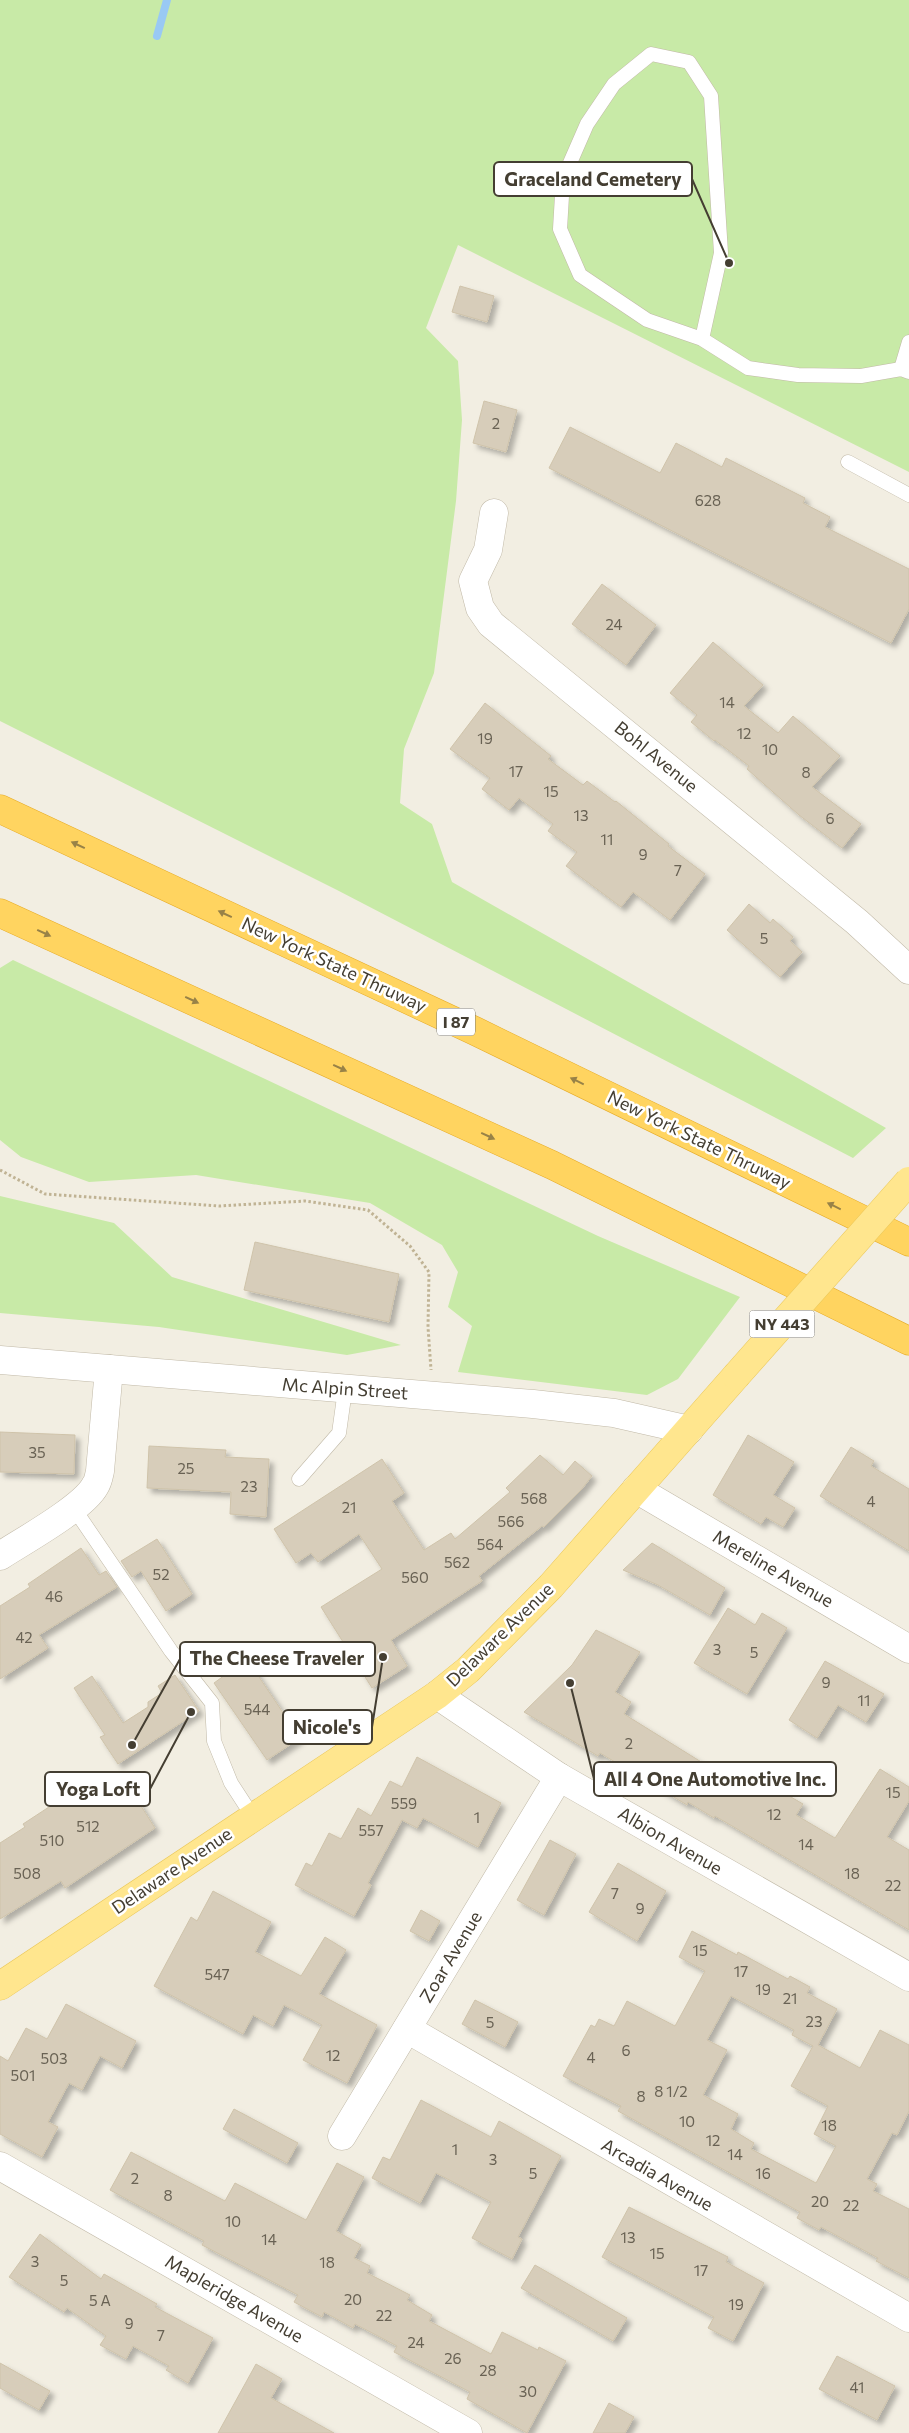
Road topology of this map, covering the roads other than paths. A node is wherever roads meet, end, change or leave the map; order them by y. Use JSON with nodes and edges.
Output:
{"nodes":[{"id":1,"x":702,"y":339,"type":"junction"},
{"id":2,"x":909,"y":342,"type":"edge"},
{"id":3,"x":905,"y":371,"type":"edge"},
{"id":4,"x":848,"y":462,"type":"dead end"},
{"id":5,"x":909,"y":495,"type":"edge"},
{"id":6,"x":494,"y":512,"type":"dead end"},
{"id":7,"x":0,"y":809,"type":"edge"},
{"id":8,"x":0,"y":912,"type":"edge"},
{"id":9,"x":909,"y":970,"type":"edge"},
{"id":10,"x":909,"y":1181,"type":"edge"},
{"id":11,"x":909,"y":1242,"type":"edge"},
{"id":12,"x":909,"y":1341,"type":"edge"},
{"id":13,"x":0,"y":1360,"type":"edge"},
{"id":14,"x":109,"y":1369,"type":"junction"},
{"id":15,"x":346,"y":1390,"type":"junction"},
{"id":16,"x":688,"y":1430,"type":"junction"},
{"id":17,"x":299,"y":1479,"type":"dead end"},
{"id":18,"x":636,"y":1489,"type":"junction"},
{"id":19,"x":73,"y":1507,"type":"junction"},
{"id":20,"x":0,"y":1556,"type":"edge"},
{"id":21,"x":909,"y":1649,"type":"edge"},
{"id":22,"x":437,"y":1695,"type":"junction"},
{"id":23,"x":559,"y":1777,"type":"junction"},
{"id":24,"x":253,"y":1817,"type":"junction"},
{"id":25,"x":909,"y":1977,"type":"edge"},
{"id":26,"x":0,"y":1986,"type":"edge"},
{"id":27,"x":407,"y":2029,"type":"junction"},
{"id":28,"x":342,"y":2136,"type":"dead end"},
{"id":29,"x":0,"y":2166,"type":"edge"},
{"id":30,"x":909,"y":2318,"type":"edge"},
{"id":31,"x":468,"y":2433,"type":"edge"}],
"edges":[{"from":1,"to":1,"type":"lane"},
{"from":1,"to":3,"type":"lane"},
{"from":2,"to":3,"type":"lane"},
{"from":4,"to":5,"type":"lane"},
{"from":6,"to":9,"type":"street","name":"Bohl Avenue"},
{"from":11,"to":7,"type":"highway","name":"New York State Thruway","number":"I 87","one_way":true},
{"from":8,"to":12,"type":"highway","one_way":true},
{"from":10,"to":16,"type":"main road","name":"Delaware Avenue","number":"NY 443","bridge":true},
{"from":13,"to":14,"type":"street","name":"Mc Alpin Street"},
{"from":14,"to":15,"type":"street","name":"Mc Alpin Street"},
{"from":14,"to":19,"type":"street"},
{"from":15,"to":16,"type":"street","name":"Mc Alpin Street"},
{"from":15,"to":17,"type":"lane"},
{"from":16,"to":18,"type":"main road","name":"Delaware Avenue","number":"NY 443"},
{"from":18,"to":21,"type":"street","name":"Mereline Avenue"},
{"from":18,"to":22,"type":"main road","name":"Delaware Avenue","number":"NY 443"},
{"from":19,"to":20,"type":"street"},
{"from":19,"to":24,"type":"lane"},
{"from":22,"to":23,"type":"street","name":"Albion Avenue"},
{"from":22,"to":24,"type":"main road","name":"Delaware Avenue","number":"NY 443"},
{"from":23,"to":25,"type":"street","name":"Albion Avenue"},
{"from":23,"to":27,"type":"street","name":"Zoar Avenue"},
{"from":24,"to":26,"type":"main road","name":"Delaware Avenue","number":"NY 443"},
{"from":27,"to":28,"type":"street","name":"Zoar Avenue"},
{"from":27,"to":30,"type":"street","name":"Arcadia Avenue"},
{"from":29,"to":31,"type":"street","name":"Mapleridge Avenue"}]}
